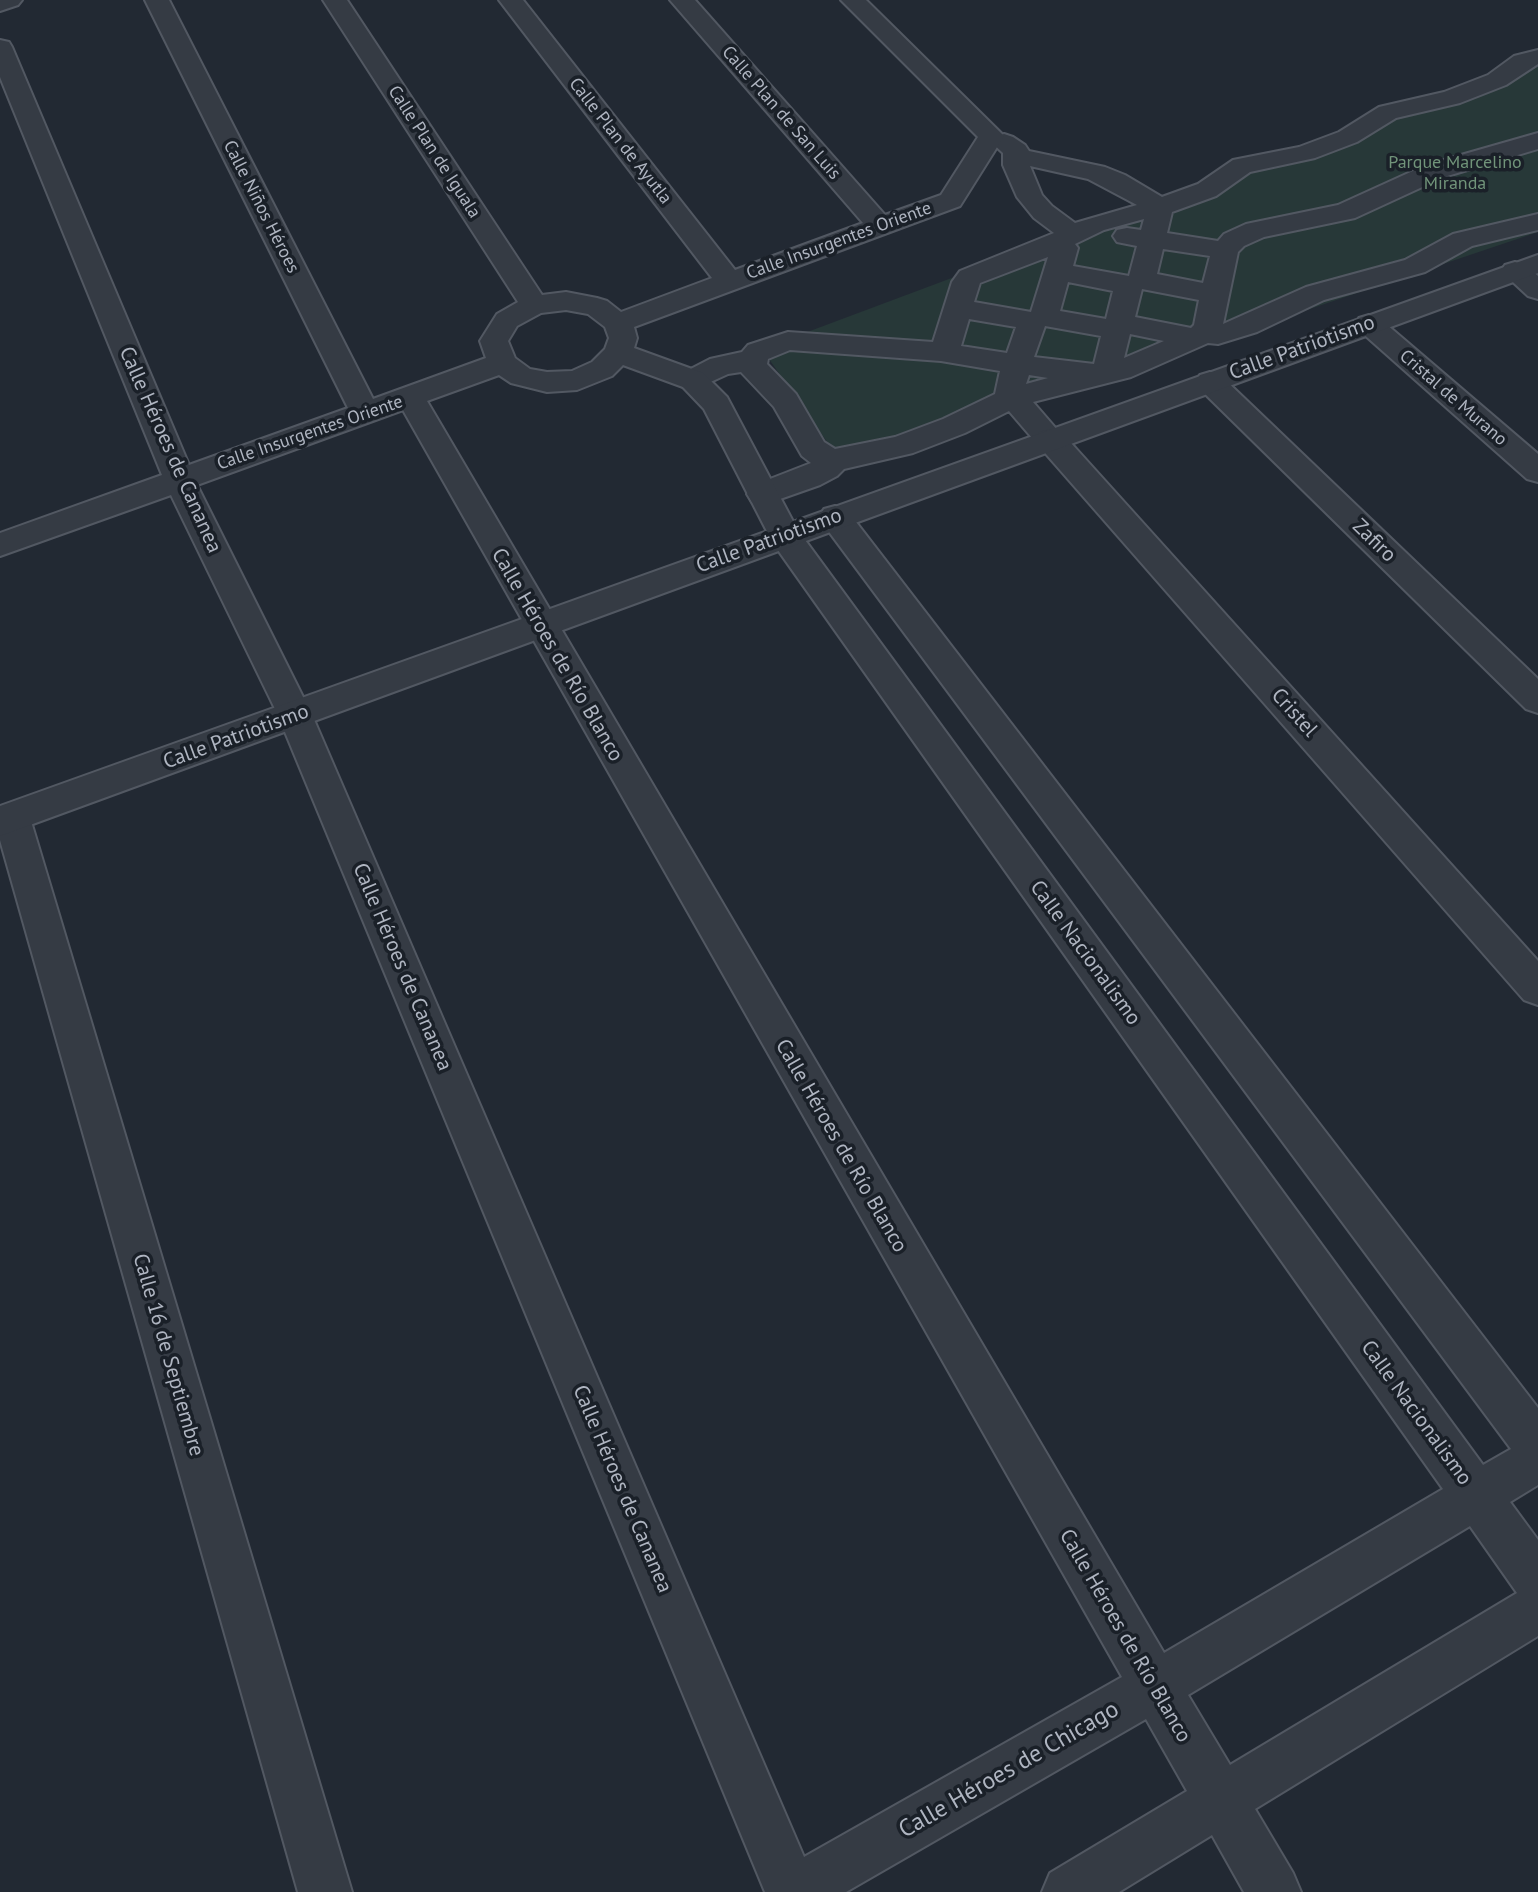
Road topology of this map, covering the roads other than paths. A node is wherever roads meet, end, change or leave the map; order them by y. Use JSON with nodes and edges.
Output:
{"nodes":[{"id":1,"x":10,"y":0,"type":"edge"},
{"id":2,"x":157,"y":0,"type":"edge"},
{"id":3,"x":335,"y":0,"type":"edge"},
{"id":4,"x":511,"y":0,"type":"edge"},
{"id":5,"x":682,"y":0,"type":"edge"},
{"id":6,"x":853,"y":0,"type":"edge"},
{"id":7,"x":0,"y":4,"type":"edge"},
{"id":8,"x":0,"y":47,"type":"edge"},
{"id":9,"x":1538,"y":57,"type":"edge"},
{"id":10,"x":991,"y":136,"type":"junction"},
{"id":11,"x":1538,"y":141,"type":"edge"},
{"id":12,"x":1017,"y":156,"type":"junction"},
{"id":13,"x":1160,"y":207,"type":"junction"},
{"id":14,"x":1538,"y":222,"type":"edge"},
{"id":15,"x":879,"y":225,"type":"junction"},
{"id":16,"x":1072,"y":234,"type":"junction"},
{"id":17,"x":1153,"y":239,"type":"junction"},
{"id":18,"x":1225,"y":250,"type":"junction"},
{"id":19,"x":1058,"y":272,"type":"junction"},
{"id":20,"x":1530,"y":275,"type":"edge"},
{"id":21,"x":729,"y":281,"type":"junction"},
{"id":22,"x":1136,"y":282,"type":"junction"},
{"id":23,"x":1214,"y":294,"type":"junction"},
{"id":24,"x":534,"y":305,"type":"junction"},
{"id":25,"x":959,"y":308,"type":"junction"},
{"id":26,"x":1039,"y":319,"type":"junction"},
{"id":27,"x":618,"y":323,"type":"junction"},
{"id":28,"x":1368,"y":324,"type":"junction"},
{"id":29,"x":1118,"y":326,"type":"junction"},
{"id":30,"x":1200,"y":336,"type":"junction"},
{"id":31,"x":945,"y":351,"type":"junction"},
{"id":32,"x":618,"y":353,"type":"junction"},
{"id":33,"x":752,"y":359,"type":"junction"},
{"id":34,"x":502,"y":363,"type":"junction"},
{"id":35,"x":1017,"y":364,"type":"junction"},
{"id":36,"x":1097,"y":374,"type":"junction"},
{"id":37,"x":693,"y":380,"type":"junction"},
{"id":38,"x":1210,"y":382,"type":"junction"},
{"id":39,"x":411,"y":398,"type":"junction"},
{"id":40,"x":1011,"y":398,"type":"junction"},
{"id":41,"x":366,"y":414,"type":"junction"},
{"id":42,"x":1050,"y":439,"type":"junction"},
{"id":43,"x":835,"y":459,"type":"junction"},
{"id":44,"x":1538,"y":471,"type":"edge"},
{"id":45,"x":178,"y":480,"type":"junction"},
{"id":46,"x":762,"y":494,"type":"junction"},
{"id":47,"x":835,"y":517,"type":"junction"},
{"id":48,"x":784,"y":535,"type":"junction"},
{"id":49,"x":0,"y":545,"type":"edge"},
{"id":50,"x":541,"y":626,"type":"junction"},
{"id":51,"x":1538,"y":700,"type":"edge"},
{"id":52,"x":295,"y":715,"type":"junction"},
{"id":53,"x":6,"y":820,"type":"edge"},
{"id":54,"x":1538,"y":988,"type":"edge"},
{"id":55,"x":1538,"y":1446,"type":"edge"},
{"id":56,"x":1538,"y":1459,"type":"edge"},
{"id":57,"x":1476,"y":1496,"type":"junction"},
{"id":58,"x":1538,"y":1581,"type":"edge"},
{"id":59,"x":1538,"y":1608,"type":"edge"},
{"id":60,"x":1154,"y":1687,"type":"junction"},
{"id":61,"x":1220,"y":1800,"type":"junction"},
{"id":62,"x":325,"y":1892,"type":"edge"},
{"id":63,"x":793,"y":1892,"type":"edge"},
{"id":64,"x":1069,"y":1892,"type":"edge"},
{"id":65,"x":1273,"y":1892,"type":"edge"}],
"edges":[{"from":1,"to":7,"type":"street"},
{"from":2,"to":41,"type":"street","name":"Calle Niños Héroes"},
{"from":3,"to":24,"type":"street","name":"Calle Plan de Iguala"},
{"from":4,"to":21,"type":"street","name":"Calle Plan de Ayutla"},
{"from":5,"to":15,"type":"street","name":"Calle Plan de San Luis"},
{"from":6,"to":10,"type":"street"},
{"from":8,"to":45,"type":"street","name":"Calle Héroes de Cananea"},
{"from":9,"to":13,"type":"street"},
{"from":10,"to":12,"type":"street"},
{"from":10,"to":15,"type":"street","name":"Calle Insurgentes Oriente"},
{"from":11,"to":18,"type":"street"},
{"from":12,"to":13,"type":"street"},
{"from":12,"to":16,"type":"street"},
{"from":13,"to":16,"type":"street"},
{"from":13,"to":17,"type":"street"},
{"from":14,"to":30,"type":"street"},
{"from":15,"to":21,"type":"street","name":"Calle Insurgentes Oriente"},
{"from":16,"to":17,"type":"street"},
{"from":16,"to":19,"type":"street"},
{"from":16,"to":25,"type":"street"},
{"from":17,"to":18,"type":"street"},
{"from":17,"to":22,"type":"street"},
{"from":18,"to":23,"type":"street"},
{"from":19,"to":22,"type":"street"},
{"from":19,"to":26,"type":"street"},
{"from":20,"to":28,"type":"street","name":"Calle Patriotismo"},
{"from":21,"to":27,"type":"street","name":"Calle Insurgentes Oriente"},
{"from":22,"to":23,"type":"street"},
{"from":22,"to":29,"type":"street"},
{"from":23,"to":30,"type":"street"},
{"from":24,"to":27,"type":"street"},
{"from":24,"to":34,"type":"street"},
{"from":25,"to":26,"type":"street"},
{"from":25,"to":31,"type":"street"},
{"from":26,"to":29,"type":"street"},
{"from":26,"to":35,"type":"street"},
{"from":27,"to":32,"type":"street"},
{"from":28,"to":38,"type":"street","name":"Calle Patriotismo"},
{"from":28,"to":44,"type":"street","name":"Cristal de Murano"},
{"from":29,"to":30,"type":"street"},
{"from":29,"to":36,"type":"street"},
{"from":30,"to":36,"type":"street"},
{"from":31,"to":33,"type":"street"},
{"from":31,"to":35,"type":"street"},
{"from":32,"to":34,"type":"street"},
{"from":32,"to":37,"type":"street","name":"Calle Nacionalismo"},
{"from":33,"to":37,"type":"street"},
{"from":33,"to":43,"type":"street"},
{"from":34,"to":39,"type":"street","name":"Calle Insurgentes Oriente"},
{"from":35,"to":36,"type":"street"},
{"from":35,"to":40,"type":"street"},
{"from":36,"to":40,"type":"street"},
{"from":37,"to":46,"type":"street","name":"Calle Nacionalismo"},
{"from":38,"to":42,"type":"street","name":"Calle Patriotismo"},
{"from":38,"to":51,"type":"street","name":"Zafiro"},
{"from":39,"to":41,"type":"street","name":"Calle Insurgentes Oriente"},
{"from":39,"to":50,"type":"street","name":"Calle Héroes de Río Blanco"},
{"from":40,"to":42,"type":"street","name":"Cristel"},
{"from":40,"to":43,"type":"street"},
{"from":41,"to":45,"type":"street","name":"Calle Insurgentes Oriente"},
{"from":42,"to":47,"type":"street","name":"Calle Patriotismo"},
{"from":42,"to":54,"type":"street","name":"Cristel"},
{"from":43,"to":46,"type":"street"},
{"from":45,"to":49,"type":"street","name":"Calle Insurgentes Oriente"},
{"from":45,"to":52,"type":"street","name":"Calle Héroes de Cananea"},
{"from":46,"to":48,"type":"street","name":"Calle Nacionalismo"},
{"from":47,"to":48,"type":"street","name":"Calle Patriotismo"},
{"from":47,"to":55,"type":"street"},
{"from":48,"to":50,"type":"street","name":"Calle Patriotismo"},
{"from":48,"to":57,"type":"street","name":"Calle Nacionalismo"},
{"from":50,"to":52,"type":"street","name":"Calle Patriotismo"},
{"from":50,"to":60,"type":"street","name":"Calle Héroes de Río Blanco"},
{"from":52,"to":53,"type":"street","name":"Calle Patriotismo"},
{"from":52,"to":63,"type":"street","name":"Calle Héroes de Cananea"},
{"from":53,"to":62,"type":"street","name":"Calle 16 de Septiembre"},
{"from":56,"to":57,"type":"street","name":"Calle Héroes de Chicago"},
{"from":57,"to":58,"type":"street","name":"Calle Nacionalismo"},
{"from":57,"to":60,"type":"street","name":"Calle Héroes de Chicago"},
{"from":59,"to":61,"type":"street"},
{"from":60,"to":61,"type":"street","name":"Calle Héroes de Río Blanco"},
{"from":60,"to":63,"type":"street","name":"Calle Héroes de Chicago"},
{"from":61,"to":64,"type":"street"},
{"from":61,"to":65,"type":"street","name":"Calle Héroes de Río Blanco"}]}
